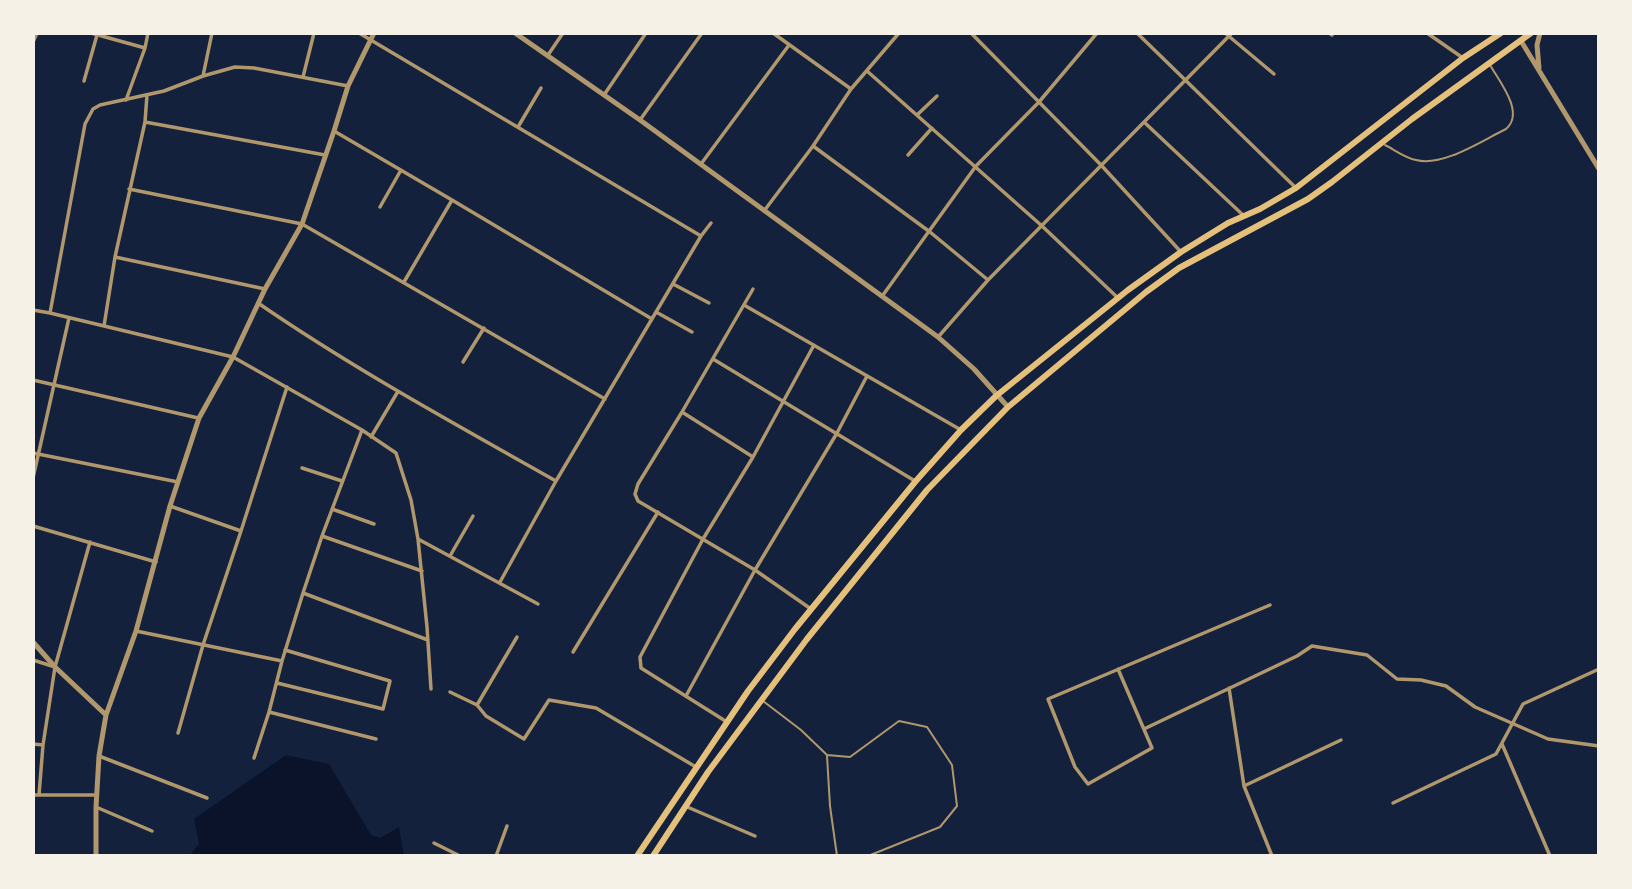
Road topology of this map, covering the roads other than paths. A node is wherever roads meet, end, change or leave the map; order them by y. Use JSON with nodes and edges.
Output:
{"nodes":[{"id":1,"x":37,"y":33,"type":"edge"},
{"id":2,"x":91,"y":33,"type":"edge"},
{"id":3,"x":148,"y":33,"type":"edge"},
{"id":4,"x":212,"y":33,"type":"edge"},
{"id":5,"x":314,"y":33,"type":"edge"},
{"id":6,"x":359,"y":33,"type":"edge"},
{"id":7,"x":515,"y":33,"type":"edge"},
{"id":8,"x":563,"y":33,"type":"edge"},
{"id":9,"x":646,"y":33,"type":"edge"},
{"id":10,"x":702,"y":33,"type":"edge"},
{"id":11,"x":773,"y":33,"type":"edge"},
{"id":12,"x":971,"y":33,"type":"edge"},
{"id":13,"x":1097,"y":33,"type":"edge"},
{"id":14,"x":1137,"y":33,"type":"edge"},
{"id":15,"x":1501,"y":33,"type":"edge"},
{"id":16,"x":1531,"y":33,"type":"edge"},
{"id":17,"x":1539,"y":33,"type":"edge"},
{"id":18,"x":898,"y":34,"type":"edge"},
{"id":19,"x":1228,"y":34,"type":"edge"},
{"id":20,"x":1429,"y":34,"type":"edge"},
{"id":21,"x":97,"y":35,"type":"edge"},
{"id":22,"x":372,"y":36,"type":"edge"},
{"id":23,"x":1521,"y":41,"type":"junction"},
{"id":24,"x":33,"y":42,"type":"edge"},
{"id":25,"x":789,"y":44,"type":"junction"},
{"id":26,"x":145,"y":47,"type":"junction"},
{"id":27,"x":548,"y":55,"type":"junction"},
{"id":28,"x":1463,"y":58,"type":"junction"},
{"id":29,"x":1489,"y":62,"type":"junction"},
{"id":30,"x":867,"y":71,"type":"junction"},
{"id":31,"x":1539,"y":71,"type":"junction"},
{"id":32,"x":1274,"y":74,"type":"dead end"},
{"id":33,"x":203,"y":76,"type":"junction"},
{"id":34,"x":303,"y":77,"type":"junction"},
{"id":35,"x":84,"y":81,"type":"dead end"},
{"id":36,"x":1186,"y":81,"type":"junction"},
{"id":37,"x":348,"y":86,"type":"junction"},
{"id":38,"x":541,"y":88,"type":"dead end"},
{"id":39,"x":851,"y":89,"type":"junction"},
{"id":40,"x":604,"y":95,"type":"junction"},
{"id":41,"x":148,"y":96,"type":"junction"},
{"id":42,"x":937,"y":96,"type":"dead end"},
{"id":43,"x":125,"y":100,"type":"junction"},
{"id":44,"x":1039,"y":102,"type":"junction"},
{"id":45,"x":917,"y":115,"type":"junction"},
{"id":46,"x":640,"y":120,"type":"junction"},
{"id":47,"x":145,"y":122,"type":"junction"},
{"id":48,"x":1144,"y":122,"type":"junction"},
{"id":49,"x":518,"y":127,"type":"junction"},
{"id":50,"x":932,"y":128,"type":"junction"},
{"id":51,"x":334,"y":131,"type":"junction"},
{"id":52,"x":1381,"y":143,"type":"junction"},
{"id":53,"x":813,"y":146,"type":"junction"},
{"id":54,"x":325,"y":155,"type":"junction"},
{"id":55,"x":908,"y":155,"type":"dead end"},
{"id":56,"x":701,"y":164,"type":"junction"},
{"id":57,"x":1101,"y":165,"type":"junction"},
{"id":58,"x":976,"y":166,"type":"junction"},
{"id":59,"x":1599,"y":169,"type":"edge"},
{"id":60,"x":401,"y":170,"type":"junction"},
{"id":61,"x":1296,"y":188,"type":"junction"},
{"id":62,"x":129,"y":189,"type":"junction"},
{"id":63,"x":452,"y":200,"type":"junction"},
{"id":64,"x":380,"y":207,"type":"dead end"},
{"id":65,"x":764,"y":211,"type":"junction"},
{"id":66,"x":1244,"y":216,"type":"junction"},
{"id":67,"x":711,"y":223,"type":"dead end"},
{"id":68,"x":302,"y":224,"type":"junction"},
{"id":69,"x":1042,"y":226,"type":"junction"},
{"id":70,"x":930,"y":232,"type":"junction"},
{"id":71,"x":701,"y":236,"type":"junction"},
{"id":72,"x":1181,"y":252,"type":"junction"},
{"id":73,"x":115,"y":257,"type":"junction"},
{"id":74,"x":988,"y":280,"type":"junction"},
{"id":75,"x":404,"y":282,"type":"junction"},
{"id":76,"x":673,"y":284,"type":"junction"},
{"id":77,"x":265,"y":289,"type":"junction"},
{"id":78,"x":753,"y":289,"type":"dead end"},
{"id":79,"x":883,"y":295,"type":"junction"},
{"id":80,"x":1118,"y":298,"type":"junction"},
{"id":81,"x":258,"y":303,"type":"junction"},
{"id":82,"x":709,"y":303,"type":"dead end"},
{"id":83,"x":744,"y":305,"type":"junction"},
{"id":84,"x":33,"y":310,"type":"edge"},
{"id":85,"x":656,"y":312,"type":"junction"},
{"id":86,"x":50,"y":313,"type":"junction"},
{"id":87,"x":69,"y":318,"type":"junction"},
{"id":88,"x":652,"y":320,"type":"junction"},
{"id":89,"x":104,"y":326,"type":"junction"},
{"id":90,"x":484,"y":328,"type":"junction"},
{"id":91,"x":692,"y":332,"type":"dead end"},
{"id":92,"x":938,"y":337,"type":"junction"},
{"id":93,"x":814,"y":345,"type":"junction"},
{"id":94,"x":233,"y":357,"type":"junction"},
{"id":95,"x":713,"y":359,"type":"junction"},
{"id":96,"x":463,"y":362,"type":"dead end"},
{"id":97,"x":867,"y":376,"type":"junction"},
{"id":98,"x":33,"y":380,"type":"edge"},
{"id":99,"x":54,"y":384,"type":"junction"},
{"id":100,"x":287,"y":387,"type":"junction"},
{"id":101,"x":397,"y":393,"type":"junction"},
{"id":102,"x":996,"y":396,"type":"junction"},
{"id":103,"x":605,"y":399,"type":"junction"},
{"id":104,"x":784,"y":403,"type":"junction"},
{"id":105,"x":1008,"y":407,"type":"junction"},
{"id":106,"x":682,"y":412,"type":"junction"},
{"id":107,"x":199,"y":418,"type":"junction"},
{"id":108,"x":362,"y":430,"type":"junction"},
{"id":109,"x":961,"y":430,"type":"junction"},
{"id":110,"x":836,"y":433,"type":"junction"},
{"id":111,"x":371,"y":437,"type":"junction"},
{"id":112,"x":36,"y":454,"type":"edge"},
{"id":113,"x":753,"y":457,"type":"junction"},
{"id":114,"x":302,"y":468,"type":"dead end"},
{"id":115,"x":33,"y":478,"type":"edge"},
{"id":116,"x":342,"y":481,"type":"junction"},
{"id":117,"x":556,"y":481,"type":"junction"},
{"id":118,"x":178,"y":482,"type":"junction"},
{"id":119,"x":915,"y":482,"type":"junction"},
{"id":120,"x":170,"y":506,"type":"junction"},
{"id":121,"x":332,"y":509,"type":"junction"},
{"id":122,"x":658,"y":512,"type":"junction"},
{"id":123,"x":473,"y":516,"type":"dead end"},
{"id":124,"x":374,"y":524,"type":"dead end"},
{"id":125,"x":33,"y":526,"type":"edge"},
{"id":126,"x":241,"y":531,"type":"junction"},
{"id":127,"x":322,"y":536,"type":"junction"},
{"id":128,"x":418,"y":539,"type":"junction"},
{"id":129,"x":703,"y":539,"type":"junction"},
{"id":130,"x":90,"y":542,"type":"junction"},
{"id":131,"x":450,"y":556,"type":"junction"},
{"id":132,"x":156,"y":562,"type":"junction"},
{"id":133,"x":755,"y":570,"type":"junction"},
{"id":134,"x":422,"y":571,"type":"junction"},
{"id":135,"x":500,"y":582,"type":"junction"},
{"id":136,"x":303,"y":593,"type":"junction"},
{"id":137,"x":538,"y":604,"type":"dead end"},
{"id":138,"x":1270,"y":605,"type":"dead end"},
{"id":139,"x":811,"y":609,"type":"junction"},
{"id":140,"x":136,"y":631,"type":"junction"},
{"id":141,"x":517,"y":637,"type":"dead end"},
{"id":142,"x":428,"y":640,"type":"junction"},
{"id":143,"x":33,"y":642,"type":"edge"},
{"id":144,"x":203,"y":645,"type":"junction"},
{"id":145,"x":285,"y":650,"type":"junction"},
{"id":146,"x":573,"y":652,"type":"dead end"},
{"id":147,"x":33,"y":660,"type":"edge"},
{"id":148,"x":282,"y":661,"type":"junction"},
{"id":149,"x":55,"y":667,"type":"junction"},
{"id":150,"x":1118,"y":669,"type":"junction"},
{"id":151,"x":1599,"y":669,"type":"edge"},
{"id":152,"x":277,"y":683,"type":"junction"},
{"id":153,"x":431,"y":688,"type":"dead end"},
{"id":154,"x":1229,"y":688,"type":"junction"},
{"id":155,"x":450,"y":692,"type":"dead end"},
{"id":156,"x":686,"y":696,"type":"junction"},
{"id":157,"x":762,"y":700,"type":"junction"},
{"id":158,"x":477,"y":705,"type":"junction"},
{"id":159,"x":269,"y":712,"type":"junction"},
{"id":160,"x":106,"y":715,"type":"junction"},
{"id":161,"x":727,"y":722,"type":"junction"},
{"id":162,"x":1512,"y":724,"type":"junction"},
{"id":163,"x":1144,"y":729,"type":"junction"},
{"id":164,"x":178,"y":733,"type":"dead end"},
{"id":165,"x":376,"y":739,"type":"dead end"},
{"id":166,"x":1340,"y":740,"type":"dead end"},
{"id":167,"x":33,"y":744,"type":"edge"},
{"id":168,"x":1502,"y":744,"type":"junction"},
{"id":169,"x":43,"y":745,"type":"junction"},
{"id":170,"x":1599,"y":746,"type":"edge"},
{"id":171,"x":827,"y":755,"type":"junction"},
{"id":172,"x":99,"y":756,"type":"junction"},
{"id":173,"x":254,"y":758,"type":"dead end"},
{"id":174,"x":696,"y":767,"type":"junction"},
{"id":175,"x":1244,"y":786,"type":"junction"},
{"id":176,"x":33,"y":795,"type":"edge"},
{"id":177,"x":39,"y":795,"type":"junction"},
{"id":178,"x":97,"y":795,"type":"junction"},
{"id":179,"x":207,"y":798,"type":"dead end"},
{"id":180,"x":1393,"y":803,"type":"dead end"},
{"id":181,"x":96,"y":807,"type":"junction"},
{"id":182,"x":685,"y":807,"type":"junction"},
{"id":183,"x":507,"y":826,"type":"dead end"},
{"id":184,"x":152,"y":831,"type":"dead end"},
{"id":185,"x":755,"y":836,"type":"dead end"},
{"id":186,"x":434,"y":844,"type":"dead end"},
{"id":187,"x":96,"y":856,"type":"edge"},
{"id":188,"x":460,"y":856,"type":"edge"},
{"id":189,"x":496,"y":856,"type":"edge"},
{"id":190,"x":637,"y":856,"type":"edge"},
{"id":191,"x":653,"y":856,"type":"edge"},
{"id":192,"x":837,"y":856,"type":"edge"},
{"id":193,"x":868,"y":856,"type":"edge"},
{"id":194,"x":1272,"y":856,"type":"edge"},
{"id":195,"x":1550,"y":856,"type":"edge"}],
"edges":[{"from":1,"to":24,"type":"street"},
{"from":2,"to":21,"type":"street"},
{"from":3,"to":26,"type":"street"},
{"from":4,"to":33,"type":"street"},
{"from":5,"to":34,"type":"street"},
{"from":6,"to":22,"type":"street"},
{"from":7,"to":27,"type":"street"},
{"from":8,"to":27,"type":"street"},
{"from":9,"to":40,"type":"street"},
{"from":10,"to":46,"type":"street"},
{"from":11,"to":25,"type":"street"},
{"from":12,"to":44,"type":"street"},
{"from":13,"to":44,"type":"street"},
{"from":14,"to":36,"type":"street"},
{"from":15,"to":28,"type":"main road"},
{"from":16,"to":23,"type":"main road"},
{"from":17,"to":31,"type":"street"},
{"from":18,"to":30,"type":"street"},
{"from":19,"to":32,"type":"street"},
{"from":19,"to":36,"type":"street"},
{"from":20,"to":28,"type":"street"},
{"from":21,"to":26,"type":"street"},
{"from":21,"to":35,"type":"street"},
{"from":22,"to":37,"type":"street"},
{"from":22,"to":49,"type":"street"},
{"from":23,"to":29,"type":"main road"},
{"from":23,"to":31,"type":"street"},
{"from":25,"to":39,"type":"street"},
{"from":25,"to":56,"type":"street"},
{"from":26,"to":43,"type":"street"},
{"from":27,"to":40,"type":"street"},
{"from":28,"to":61,"type":"main road"},
{"from":29,"to":52,"type":"main road"},
{"from":29,"to":52,"type":"lane"},
{"from":30,"to":39,"type":"street"},
{"from":30,"to":45,"type":"street"},
{"from":31,"to":59,"type":"street"},
{"from":33,"to":34,"type":"street"},
{"from":33,"to":41,"type":"street"},
{"from":34,"to":37,"type":"street"},
{"from":36,"to":48,"type":"street"},
{"from":36,"to":61,"type":"street"},
{"from":37,"to":51,"type":"street"},
{"from":38,"to":49,"type":"street"},
{"from":39,"to":53,"type":"street"},
{"from":40,"to":46,"type":"street"},
{"from":41,"to":43,"type":"street"},
{"from":41,"to":47,"type":"street"},
{"from":42,"to":45,"type":"street"},
{"from":43,"to":86,"type":"street"},
{"from":44,"to":57,"type":"street"},
{"from":44,"to":58,"type":"street"},
{"from":45,"to":50,"type":"street"},
{"from":46,"to":56,"type":"street"},
{"from":47,"to":54,"type":"street"},
{"from":47,"to":62,"type":"street"},
{"from":48,"to":57,"type":"street"},
{"from":48,"to":66,"type":"street"},
{"from":49,"to":71,"type":"street"},
{"from":50,"to":55,"type":"street"},
{"from":50,"to":58,"type":"street"},
{"from":51,"to":54,"type":"street"},
{"from":51,"to":60,"type":"street"},
{"from":52,"to":105,"type":"main road"},
{"from":53,"to":65,"type":"street"},
{"from":53,"to":70,"type":"street"},
{"from":54,"to":68,"type":"street"},
{"from":56,"to":65,"type":"street"},
{"from":57,"to":69,"type":"street"},
{"from":57,"to":72,"type":"street"},
{"from":58,"to":69,"type":"street"},
{"from":58,"to":70,"type":"street"},
{"from":60,"to":63,"type":"street"},
{"from":60,"to":64,"type":"street"},
{"from":61,"to":66,"type":"main road"},
{"from":62,"to":68,"type":"street"},
{"from":62,"to":73,"type":"street"},
{"from":63,"to":75,"type":"street"},
{"from":63,"to":88,"type":"street"},
{"from":65,"to":79,"type":"street"},
{"from":66,"to":72,"type":"main road"},
{"from":67,"to":71,"type":"street"},
{"from":68,"to":75,"type":"street"},
{"from":68,"to":77,"type":"street"},
{"from":69,"to":74,"type":"street"},
{"from":69,"to":80,"type":"street"},
{"from":70,"to":74,"type":"street"},
{"from":70,"to":79,"type":"street"},
{"from":71,"to":76,"type":"street"},
{"from":72,"to":80,"type":"main road"},
{"from":73,"to":77,"type":"street"},
{"from":73,"to":89,"type":"street"},
{"from":74,"to":92,"type":"street"},
{"from":75,"to":90,"type":"street"},
{"from":76,"to":82,"type":"street"},
{"from":76,"to":85,"type":"street"},
{"from":77,"to":81,"type":"street"},
{"from":78,"to":83,"type":"street"},
{"from":79,"to":92,"type":"street"},
{"from":80,"to":102,"type":"main road"},
{"from":81,"to":94,"type":"street"},
{"from":81,"to":101,"type":"street"},
{"from":83,"to":93,"type":"street"},
{"from":83,"to":95,"type":"street"},
{"from":84,"to":86,"type":"street"},
{"from":85,"to":88,"type":"street"},
{"from":85,"to":91,"type":"street"},
{"from":86,"to":87,"type":"street"},
{"from":87,"to":89,"type":"street"},
{"from":87,"to":99,"type":"street"},
{"from":88,"to":103,"type":"street"},
{"from":89,"to":94,"type":"street"},
{"from":90,"to":96,"type":"street"},
{"from":90,"to":103,"type":"street"},
{"from":92,"to":102,"type":"street"},
{"from":93,"to":97,"type":"street"},
{"from":93,"to":104,"type":"street"},
{"from":94,"to":100,"type":"street"},
{"from":94,"to":107,"type":"street"},
{"from":95,"to":104,"type":"street"},
{"from":95,"to":106,"type":"street"},
{"from":97,"to":109,"type":"street"},
{"from":97,"to":110,"type":"street"},
{"from":98,"to":99,"type":"street"},
{"from":99,"to":107,"type":"street"},
{"from":99,"to":112,"type":"street"},
{"from":100,"to":108,"type":"street"},
{"from":100,"to":126,"type":"street"},
{"from":101,"to":111,"type":"street"},
{"from":101,"to":117,"type":"street"},
{"from":102,"to":105,"type":"street"},
{"from":102,"to":109,"type":"main road"},
{"from":103,"to":117,"type":"street"},
{"from":104,"to":110,"type":"street"},
{"from":104,"to":113,"type":"street"},
{"from":105,"to":157,"type":"main road"},
{"from":106,"to":113,"type":"street"},
{"from":106,"to":122,"type":"street"},
{"from":107,"to":118,"type":"street"},
{"from":108,"to":111,"type":"street"},
{"from":108,"to":116,"type":"street"},
{"from":109,"to":119,"type":"main road"},
{"from":110,"to":119,"type":"street"},
{"from":110,"to":133,"type":"street"},
{"from":111,"to":128,"type":"street"},
{"from":112,"to":115,"type":"street"},
{"from":112,"to":118,"type":"street"},
{"from":113,"to":129,"type":"street"},
{"from":114,"to":116,"type":"street"},
{"from":116,"to":121,"type":"street"},
{"from":117,"to":135,"type":"street"},
{"from":118,"to":120,"type":"street"},
{"from":119,"to":139,"type":"main road"},
{"from":120,"to":126,"type":"street"},
{"from":120,"to":132,"type":"street"},
{"from":121,"to":124,"type":"street"},
{"from":121,"to":127,"type":"street"},
{"from":122,"to":129,"type":"street"},
{"from":122,"to":146,"type":"street"},
{"from":123,"to":131,"type":"street"},
{"from":125,"to":130,"type":"street"},
{"from":126,"to":144,"type":"street"},
{"from":127,"to":134,"type":"street"},
{"from":127,"to":136,"type":"street"},
{"from":128,"to":131,"type":"street"},
{"from":128,"to":134,"type":"street"},
{"from":129,"to":133,"type":"street"},
{"from":129,"to":156,"type":"street"},
{"from":130,"to":132,"type":"street"},
{"from":130,"to":149,"type":"street"},
{"from":131,"to":135,"type":"street"},
{"from":132,"to":140,"type":"street"},
{"from":133,"to":139,"type":"street"},
{"from":133,"to":156,"type":"street"},
{"from":134,"to":142,"type":"street"},
{"from":135,"to":137,"type":"street"},
{"from":136,"to":142,"type":"street"},
{"from":136,"to":145,"type":"street"},
{"from":138,"to":150,"type":"street"},
{"from":139,"to":161,"type":"main road"},
{"from":140,"to":144,"type":"street"},
{"from":140,"to":160,"type":"street"},
{"from":141,"to":158,"type":"street"},
{"from":142,"to":153,"type":"street"},
{"from":143,"to":149,"type":"street"},
{"from":144,"to":148,"type":"street"},
{"from":144,"to":164,"type":"street"},
{"from":145,"to":148,"type":"street"},
{"from":145,"to":152,"type":"street"},
{"from":147,"to":149,"type":"street"},
{"from":148,"to":152,"type":"street"},
{"from":149,"to":160,"type":"street"},
{"from":149,"to":169,"type":"street"},
{"from":150,"to":163,"type":"street"},
{"from":150,"to":163,"type":"street"},
{"from":151,"to":162,"type":"street"},
{"from":152,"to":159,"type":"street"},
{"from":154,"to":162,"type":"street"},
{"from":154,"to":163,"type":"street"},
{"from":154,"to":175,"type":"street"},
{"from":155,"to":158,"type":"street"},
{"from":156,"to":161,"type":"street"},
{"from":157,"to":171,"type":"lane"},
{"from":157,"to":182,"type":"main road"},
{"from":158,"to":174,"type":"street"},
{"from":159,"to":165,"type":"street"},
{"from":159,"to":173,"type":"street"},
{"from":160,"to":172,"type":"street"},
{"from":161,"to":174,"type":"main road"},
{"from":162,"to":168,"type":"street"},
{"from":162,"to":170,"type":"street"},
{"from":166,"to":175,"type":"street"},
{"from":167,"to":169,"type":"street"},
{"from":168,"to":180,"type":"street"},
{"from":168,"to":195,"type":"street"},
{"from":169,"to":177,"type":"street"},
{"from":171,"to":192,"type":"lane"},
{"from":171,"to":193,"type":"lane"},
{"from":172,"to":178,"type":"street"},
{"from":172,"to":179,"type":"street"},
{"from":174,"to":190,"type":"main road"},
{"from":175,"to":194,"type":"street"},
{"from":176,"to":177,"type":"street"},
{"from":177,"to":178,"type":"street"},
{"from":178,"to":181,"type":"street"},
{"from":181,"to":184,"type":"street"},
{"from":181,"to":187,"type":"street"},
{"from":182,"to":185,"type":"street"},
{"from":182,"to":191,"type":"main road"},
{"from":183,"to":189,"type":"street"},
{"from":186,"to":188,"type":"street"}]}
